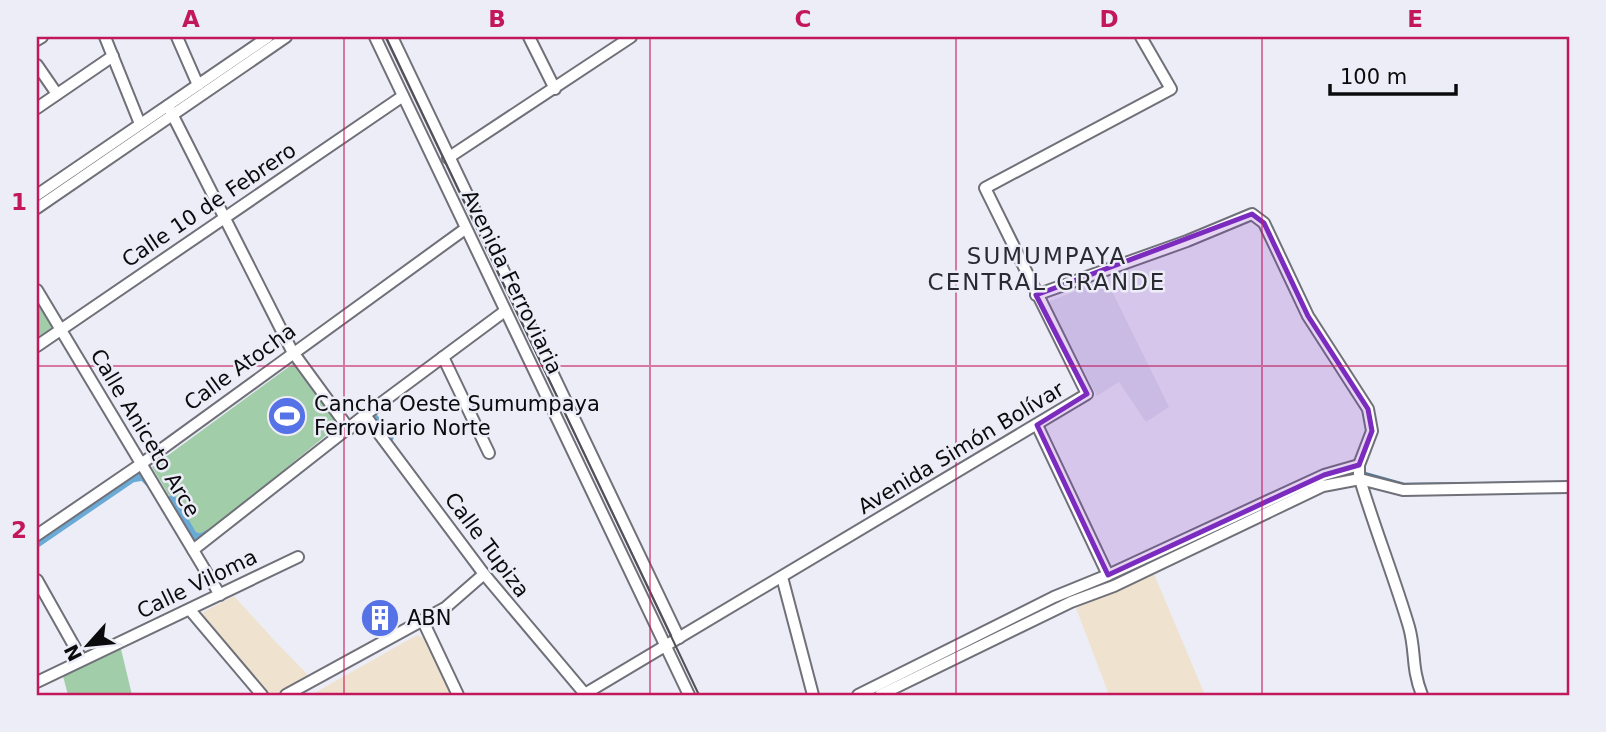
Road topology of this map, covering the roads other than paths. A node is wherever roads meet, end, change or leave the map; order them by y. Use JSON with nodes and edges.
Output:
{"nodes":[{"id":1,"x":42,"y":37,"type":"edge"},
{"id":2,"x":104,"y":37,"type":"edge"},
{"id":3,"x":177,"y":37,"type":"edge"},
{"id":4,"x":268,"y":37,"type":"edge"},
{"id":5,"x":286,"y":37,"type":"edge"},
{"id":6,"x":375,"y":37,"type":"edge"},
{"id":7,"x":392,"y":37,"type":"edge"},
{"id":8,"x":528,"y":37,"type":"edge"},
{"id":9,"x":631,"y":37,"type":"edge"},
{"id":10,"x":1142,"y":37,"type":"edge"},
{"id":11,"x":37,"y":40,"type":"edge"},
{"id":12,"x":113,"y":57,"type":"junction"},
{"id":13,"x":37,"y":65,"type":"edge"},
{"id":14,"x":198,"y":85,"type":"junction"},
{"id":15,"x":555,"y":89,"type":"junction"},
{"id":16,"x":57,"y":94,"type":"junction"},
{"id":17,"x":403,"y":96,"type":"junction"},
{"id":18,"x":37,"y":108,"type":"edge"},
{"id":19,"x":171,"y":110,"type":"junction"},
{"id":20,"x":140,"y":124,"type":"junction"},
{"id":21,"x":448,"y":158,"type":"junction"},
{"id":22,"x":37,"y":195,"type":"edge"},
{"id":23,"x":37,"y":208,"type":"edge"},
{"id":24,"x":225,"y":217,"type":"junction"},
{"id":25,"x":465,"y":229,"type":"junction"},
{"id":26,"x":37,"y":290,"type":"edge"},
{"id":27,"x":1036,"y":295,"type":"junction"},
{"id":28,"x":505,"y":311,"type":"junction"},
{"id":29,"x":61,"y":330,"type":"junction"},
{"id":30,"x":37,"y":346,"type":"edge"},
{"id":31,"x":292,"y":351,"type":"junction"},
{"id":32,"x":443,"y":356,"type":"junction"},
{"id":33,"x":365,"y":415,"type":"junction"},
{"id":34,"x":1037,"y":425,"type":"junction"},
{"id":35,"x":349,"y":429,"type":"junction"},
{"id":36,"x":489,"y":453,"type":"dead end"},
{"id":37,"x":141,"y":464,"type":"junction"},
{"id":38,"x":1359,"y":472,"type":"junction"},
{"id":39,"x":1569,"y":488,"type":"edge"},
{"id":40,"x":37,"y":535,"type":"edge"},
{"id":41,"x":193,"y":550,"type":"junction"},
{"id":42,"x":298,"y":557,"type":"dead end"},
{"id":43,"x":484,"y":574,"type":"junction"},
{"id":44,"x":1108,"y":576,"type":"junction"},
{"id":45,"x":782,"y":577,"type":"junction"},
{"id":46,"x":37,"y":580,"type":"edge"},
{"id":47,"x":220,"y":595,"type":"junction"},
{"id":48,"x":190,"y":610,"type":"junction"},
{"id":49,"x":423,"y":621,"type":"junction"},
{"id":50,"x":679,"y":638,"type":"junction"},
{"id":51,"x":666,"y":646,"type":"junction"},
{"id":52,"x":82,"y":660,"type":"junction"},
{"id":53,"x":37,"y":682,"type":"edge"},
{"id":54,"x":262,"y":695,"type":"edge"},
{"id":55,"x":286,"y":695,"type":"edge"},
{"id":56,"x":458,"y":695,"type":"edge"},
{"id":57,"x":584,"y":695,"type":"edge"},
{"id":58,"x":689,"y":695,"type":"edge"},
{"id":59,"x":813,"y":695,"type":"edge"},
{"id":60,"x":858,"y":695,"type":"edge"},
{"id":61,"x":880,"y":695,"type":"edge"},
{"id":62,"x":1422,"y":695,"type":"edge"}],
"edges":[{"from":1,"to":11,"type":"street"},
{"from":2,"to":12,"type":"street"},
{"from":3,"to":14,"type":"street"},
{"from":4,"to":14,"type":"street"},
{"from":5,"to":19,"type":"street"},
{"from":6,"to":17,"type":"street","name":"Avenida Ferroviaria"},
{"from":7,"to":21,"type":"street","name":"Avenida Ferroviaria"},
{"from":8,"to":15,"type":"street"},
{"from":9,"to":15,"type":"street"},
{"from":10,"to":27,"type":"street","name":"Avenida Simón Bolívar"},
{"from":12,"to":16,"type":"street"},
{"from":12,"to":20,"type":"street"},
{"from":13,"to":16,"type":"street"},
{"from":14,"to":19,"type":"street"},
{"from":15,"to":21,"type":"street"},
{"from":16,"to":18,"type":"street"},
{"from":17,"to":24,"type":"street","name":"Calle 10 de Febrero"},
{"from":17,"to":25,"type":"street","name":"Avenida Ferroviaria"},
{"from":19,"to":20,"type":"street"},
{"from":19,"to":23,"type":"street"},
{"from":19,"to":24,"type":"street"},
{"from":20,"to":22,"type":"street"},
{"from":21,"to":50,"type":"street","name":"Avenida Ferroviaria"},
{"from":24,"to":29,"type":"street","name":"Calle 10 de Febrero"},
{"from":24,"to":31,"type":"street"},
{"from":25,"to":28,"type":"street","name":"Avenida Ferroviaria"},
{"from":25,"to":31,"type":"street","name":"Calle Atocha"},
{"from":26,"to":29,"type":"street","name":"Calle Aniceto Arce"},
{"from":27,"to":34,"type":"street","name":"Avenida Simón Bolívar"},
{"from":27,"to":38,"type":"street"},
{"from":28,"to":32,"type":"street"},
{"from":28,"to":51,"type":"street","name":"Avenida Ferroviaria"},
{"from":29,"to":30,"type":"street","name":"Calle 10 de Febrero"},
{"from":29,"to":37,"type":"street","name":"Calle Aniceto Arce"},
{"from":31,"to":35,"type":"street"},
{"from":31,"to":37,"type":"street","name":"Calle Atocha"},
{"from":32,"to":33,"type":"street"},
{"from":32,"to":36,"type":"street"},
{"from":33,"to":35,"type":"street"},
{"from":33,"to":43,"type":"street","name":"Calle Tupiza"},
{"from":34,"to":44,"type":"street"},
{"from":34,"to":45,"type":"street","name":"Avenida Simón Bolívar"},
{"from":35,"to":41,"type":"street"},
{"from":37,"to":40,"type":"street","name":"Calle Atocha"},
{"from":37,"to":41,"type":"street","name":"Calle Aniceto Arce"},
{"from":38,"to":39,"type":"street"},
{"from":38,"to":44,"type":"street"},
{"from":38,"to":61,"type":"street"},
{"from":38,"to":62,"type":"street"},
{"from":41,"to":47,"type":"street","name":"Calle Aniceto Arce"},
{"from":42,"to":47,"type":"street","name":"Calle Viloma"},
{"from":43,"to":49,"type":"street"},
{"from":43,"to":57,"type":"street","name":"Calle Tupiza"},
{"from":44,"to":60,"type":"street"},
{"from":45,"to":50,"type":"street","name":"Avenida Simón Bolívar"},
{"from":45,"to":59,"type":"street"},
{"from":46,"to":52,"type":"street"},
{"from":47,"to":48,"type":"street","name":"Calle Viloma"},
{"from":48,"to":52,"type":"street","name":"Calle Viloma"},
{"from":48,"to":54,"type":"street"},
{"from":49,"to":55,"type":"street"},
{"from":49,"to":56,"type":"street"},
{"from":50,"to":51,"type":"street","name":"Avenida Simón Bolívar"},
{"from":51,"to":57,"type":"street","name":"Avenida Simón Bolívar"},
{"from":51,"to":58,"type":"street","name":"Avenida Ferroviaria"},
{"from":52,"to":53,"type":"street","name":"Calle Viloma"}]}
